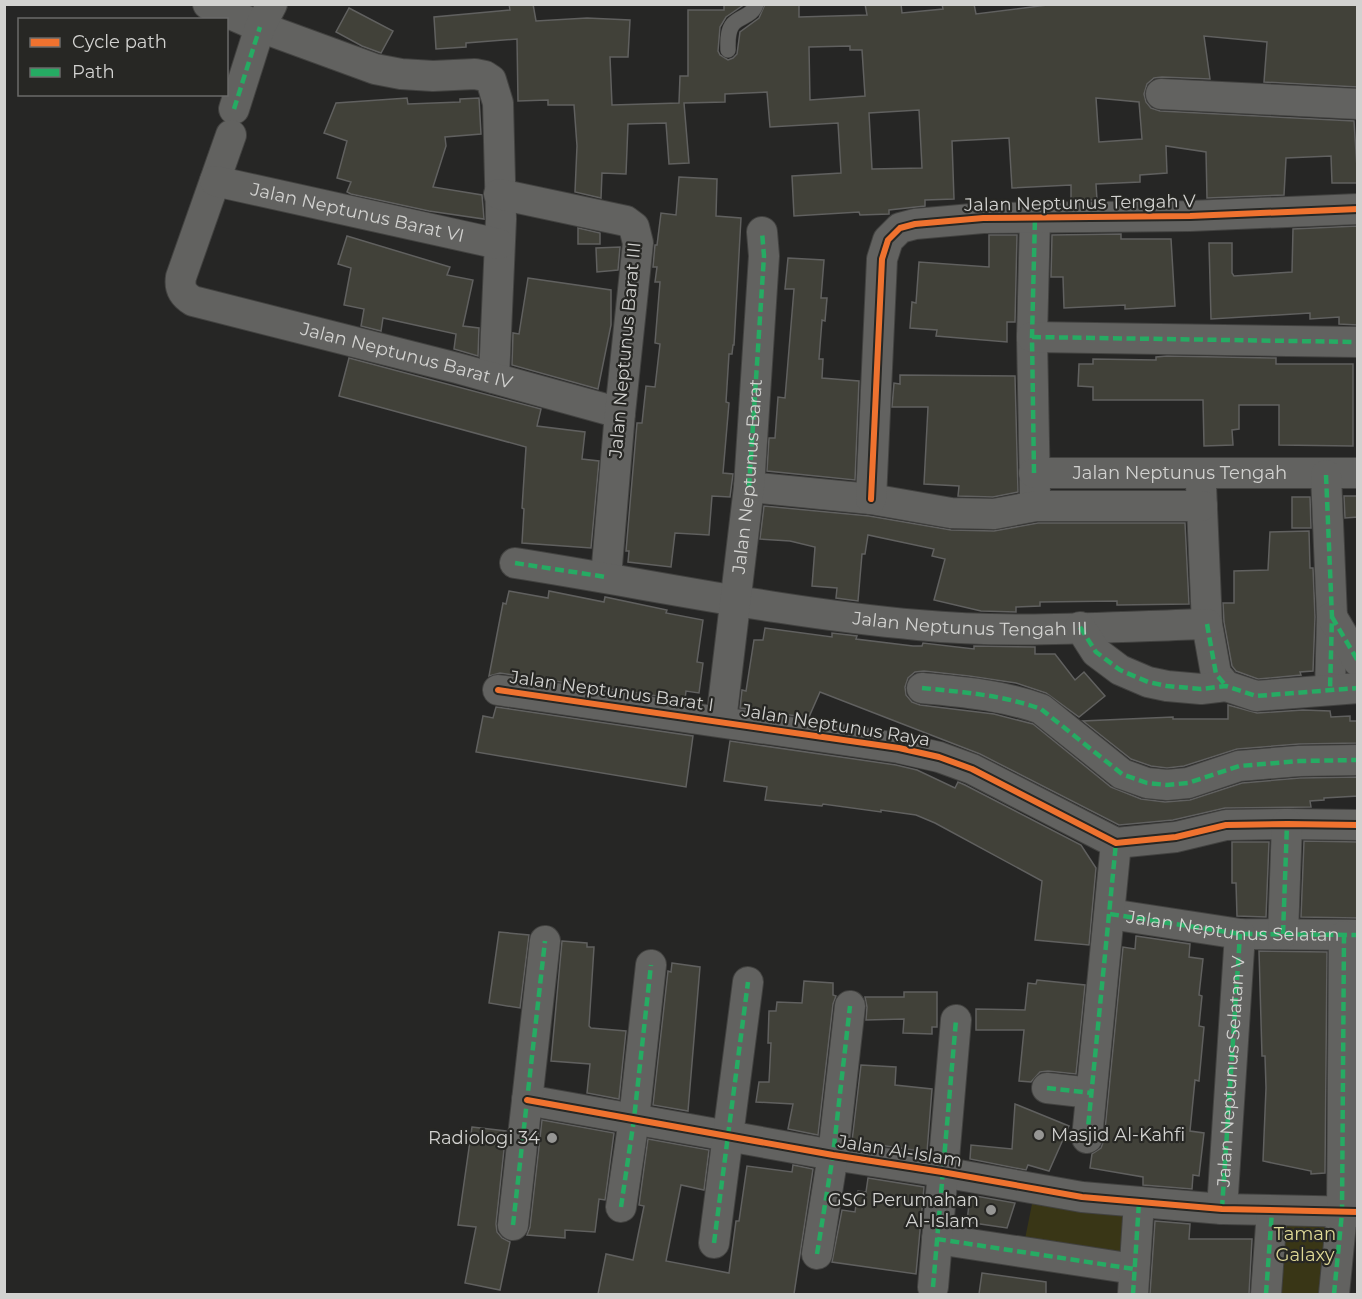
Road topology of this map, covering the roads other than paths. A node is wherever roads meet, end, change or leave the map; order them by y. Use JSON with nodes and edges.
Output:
{"nodes":[{"id":1,"x":208,"y":4,"type":"edge"},
{"id":2,"x":756,"y":4,"type":"edge"},
{"id":3,"x":266,"y":16,"type":"edge"},
{"id":4,"x":728,"y":50,"type":"dead end"},
{"id":5,"x":1161,"y":94,"type":"dead end"},
{"id":6,"x":1358,"y":104,"type":"edge"},
{"id":7,"x":215,"y":182,"type":"junction"},
{"id":8,"x":499,"y":194,"type":"junction"},
{"id":9,"x":1358,"y":209,"type":"edge"},
{"id":10,"x":1035,"y":218,"type":"junction"},
{"id":11,"x":762,"y":232,"type":"dead end"},
{"id":12,"x":499,"y":244,"type":"junction"},
{"id":13,"x":1032,"y":337,"type":"junction"},
{"id":14,"x":1358,"y":342,"type":"edge"},
{"id":15,"x":494,"y":378,"type":"junction"},
{"id":16,"x":620,"y":413,"type":"junction"},
{"id":17,"x":1034,"y":473,"type":"junction"},
{"id":18,"x":1200,"y":473,"type":"junction"},
{"id":19,"x":1358,"y":473,"type":"edge"},
{"id":20,"x":1326,"y":475,"type":"junction"},
{"id":21,"x":749,"y":487,"type":"junction"},
{"id":22,"x":871,"y":499,"type":"junction"},
{"id":23,"x":1036,"y":506,"type":"junction"},
{"id":24,"x":1202,"y":506,"type":"junction"},
{"id":25,"x":515,"y":562,"type":"dead end"},
{"id":26,"x":606,"y":577,"type":"junction"},
{"id":27,"x":736,"y":601,"type":"junction"},
{"id":28,"x":1332,"y":617,"type":"junction"},
{"id":29,"x":1208,"y":624,"type":"junction"},
{"id":30,"x":1080,"y":627,"type":"junction"},
{"id":31,"x":1358,"y":661,"type":"edge"},
{"id":32,"x":1226,"y":686,"type":"junction"},
{"id":33,"x":922,"y":688,"type":"dead end"},
{"id":34,"x":1344,"y":689,"type":"edge"},
{"id":35,"x":498,"y":690,"type":"dead end"},
{"id":36,"x":721,"y":721,"type":"junction"},
{"id":37,"x":1358,"y":760,"type":"edge"},
{"id":38,"x":1287,"y":824,"type":"junction"},
{"id":39,"x":1358,"y":825,"type":"edge"},
{"id":40,"x":1116,"y":843,"type":"junction"},
{"id":41,"x":1110,"y":914,"type":"junction"},
{"id":42,"x":1240,"y":933,"type":"junction"},
{"id":43,"x":1283,"y":934,"type":"junction"},
{"id":44,"x":1351,"y":936,"type":"edge"},
{"id":45,"x":545,"y":940,"type":"dead end"},
{"id":46,"x":651,"y":965,"type":"dead end"},
{"id":47,"x":748,"y":982,"type":"dead end"},
{"id":48,"x":850,"y":1006,"type":"dead end"},
{"id":49,"x":956,"y":1020,"type":"dead end"},
{"id":50,"x":1047,"y":1088,"type":"dead end"},
{"id":51,"x":1092,"y":1093,"type":"junction"},
{"id":52,"x":527,"y":1100,"type":"junction"},
{"id":53,"x":634,"y":1119,"type":"junction"},
{"id":54,"x":727,"y":1135,"type":"junction"},
{"id":55,"x":1087,"y":1138,"type":"dead end"},
{"id":56,"x":833,"y":1155,"type":"junction"},
{"id":57,"x":942,"y":1172,"type":"junction"},
{"id":58,"x":1139,"y":1202,"type":"junction"},
{"id":59,"x":621,"y":1207,"type":"dead end"},
{"id":60,"x":1222,"y":1209,"type":"junction"},
{"id":61,"x":1272,"y":1211,"type":"junction"},
{"id":62,"x":1350,"y":1212,"type":"edge"},
{"id":63,"x":513,"y":1225,"type":"dead end"},
{"id":64,"x":937,"y":1239,"type":"junction"},
{"id":65,"x":714,"y":1243,"type":"dead end"},
{"id":66,"x":817,"y":1254,"type":"dead end"},
{"id":67,"x":1133,"y":1282,"type":"edge"},
{"id":68,"x":933,"y":1287,"type":"dead end"},
{"id":69,"x":1266,"y":1294,"type":"edge"},
{"id":70,"x":1334,"y":1294,"type":"edge"}],
"edges":[{"from":1,"to":3,"type":"street"},
{"from":2,"to":4,"type":"lane"},
{"from":3,"to":7,"type":"street"},
{"from":3,"to":8,"type":"street"},
{"from":5,"to":6,"type":"street"},
{"from":7,"to":12,"type":"street","name":"Jalan Neptunus Barat VI"},
{"from":7,"to":15,"type":"street","name":"Jalan Neptunus Barat IV"},
{"from":8,"to":12,"type":"street"},
{"from":8,"to":16,"type":"street","name":"Jalan Neptunus Barat III"},
{"from":9,"to":10,"type":"street","name":"Jalan Neptunus Tengah V"},
{"from":10,"to":13,"type":"street"},
{"from":10,"to":22,"type":"street","name":"Jalan Neptunus Tengah V"},
{"from":11,"to":21,"type":"street","name":"Jalan Neptunus Barat"},
{"from":12,"to":15,"type":"street"},
{"from":13,"to":14,"type":"street"},
{"from":13,"to":17,"type":"street"},
{"from":15,"to":16,"type":"street","name":"Jalan Neptunus Barat IV"},
{"from":16,"to":26,"type":"street","name":"Jalan Neptunus Barat III"},
{"from":17,"to":18,"type":"street","name":"Jalan Neptunus Tengah"},
{"from":17,"to":23,"type":"street"},
{"from":18,"to":20,"type":"street","name":"Jalan Neptunus Tengah"},
{"from":18,"to":24,"type":"street"},
{"from":19,"to":20,"type":"street","name":"Jalan Neptunus Tengah"},
{"from":20,"to":28,"type":"street"},
{"from":21,"to":22,"type":"street","name":"Jalan Neptunus Tengah"},
{"from":21,"to":27,"type":"street","name":"Jalan Neptunus Barat"},
{"from":22,"to":23,"type":"street","name":"Jalan Neptunus Tengah"},
{"from":23,"to":24,"type":"street","name":"Jalan Neptunus Tengah"},
{"from":24,"to":29,"type":"street"},
{"from":25,"to":26,"type":"street","name":"Jalan Neptunus Tengah III"},
{"from":26,"to":27,"type":"street","name":"Jalan Neptunus Tengah III"},
{"from":27,"to":30,"type":"street","name":"Jalan Neptunus Tengah III"},
{"from":27,"to":36,"type":"street","name":"Jalan Neptunus Barat"},
{"from":28,"to":31,"type":"street"},
{"from":28,"to":34,"type":"street"},
{"from":29,"to":30,"type":"street","name":"Jalan Neptunus Tengah III"},
{"from":29,"to":32,"type":"street"},
{"from":30,"to":32,"type":"street"},
{"from":32,"to":34,"type":"street"},
{"from":33,"to":37,"type":"street"},
{"from":35,"to":36,"type":"street","name":"Jalan Neptunus Barat I"},
{"from":36,"to":40,"type":"street","name":"Jalan Neptunus Raya"},
{"from":38,"to":39,"type":"street"},
{"from":38,"to":40,"type":"street"},
{"from":38,"to":43,"type":"street"},
{"from":40,"to":41,"type":"street"},
{"from":41,"to":42,"type":"street","name":"Jalan Neptunus Selatan"},
{"from":41,"to":51,"type":"street"},
{"from":42,"to":43,"type":"street","name":"Jalan Neptunus Selatan"},
{"from":42,"to":60,"type":"street","name":"Jalan Neptunus Selatan V"},
{"from":43,"to":44,"type":"street","name":"Jalan Neptunus Selatan"},
{"from":44,"to":62,"type":"street"},
{"from":45,"to":52,"type":"street"},
{"from":46,"to":53,"type":"street"},
{"from":47,"to":54,"type":"street"},
{"from":48,"to":56,"type":"street"},
{"from":49,"to":57,"type":"street"},
{"from":50,"to":51,"type":"street"},
{"from":51,"to":55,"type":"street"},
{"from":52,"to":53,"type":"street","name":"Jalan Al-Islam"},
{"from":52,"to":63,"type":"street"},
{"from":53,"to":54,"type":"street","name":"Jalan Al-Islam"},
{"from":53,"to":59,"type":"street"},
{"from":54,"to":56,"type":"street","name":"Jalan Al-Islam"},
{"from":54,"to":65,"type":"street"},
{"from":56,"to":57,"type":"street","name":"Jalan Al-Islam"},
{"from":56,"to":66,"type":"street"},
{"from":57,"to":58,"type":"street","name":"Jalan Al-Islam"},
{"from":57,"to":64,"type":"street"},
{"from":58,"to":60,"type":"street","name":"Jalan Al-Islam"},
{"from":58,"to":67,"type":"street"},
{"from":60,"to":61,"type":"street","name":"Jalan Al-Islam"},
{"from":61,"to":62,"type":"street","name":"Jalan Al-Islam"},
{"from":61,"to":69,"type":"street"},
{"from":62,"to":70,"type":"street"},
{"from":64,"to":67,"type":"street"},
{"from":64,"to":68,"type":"street"}]}
